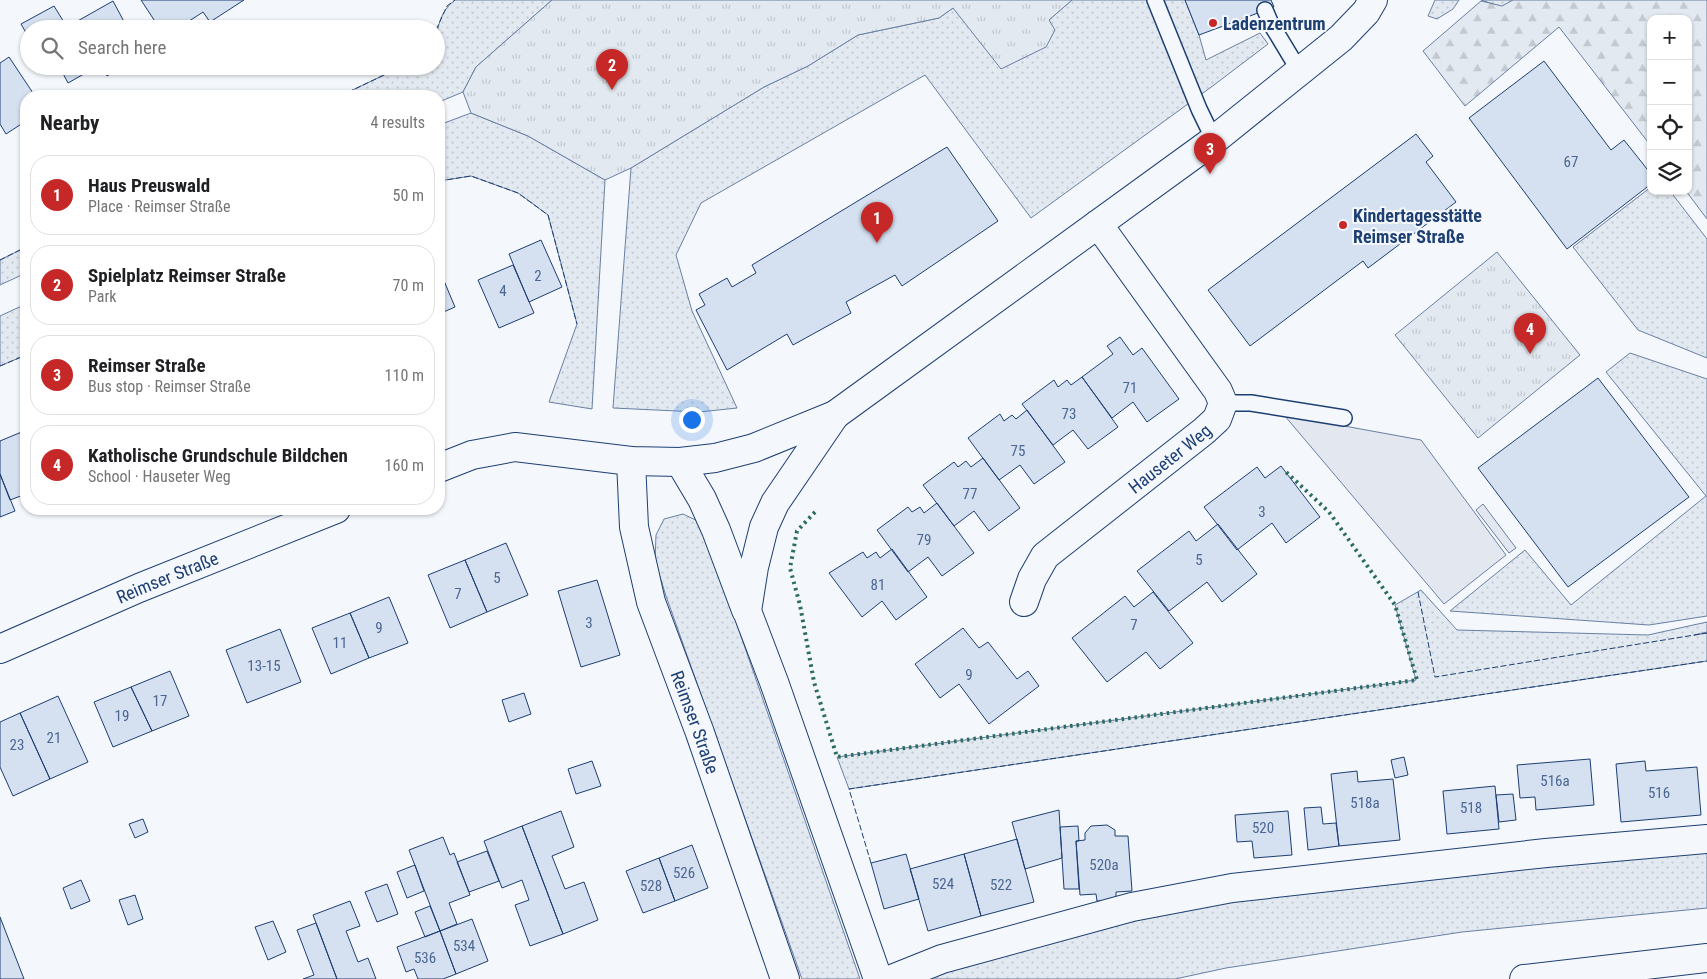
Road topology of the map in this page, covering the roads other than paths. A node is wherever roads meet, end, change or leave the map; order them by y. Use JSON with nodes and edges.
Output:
{"nodes":[{"id":1,"x":1155,"y":0,"type":"edge"},
{"id":2,"x":1374,"y":0,"type":"edge"},
{"id":3,"x":1265,"y":10,"type":"dead end"},
{"id":4,"x":1300,"y":72,"type":"junction"},
{"id":5,"x":1214,"y":140,"type":"junction"},
{"id":6,"x":1098,"y":224,"type":"junction"},
{"id":7,"x":1223,"y":403,"type":"junction"},
{"id":8,"x":835,"y":415,"type":"junction"},
{"id":9,"x":1344,"y":418,"type":"dead end"},
{"id":10,"x":631,"y":460,"type":"junction"},
{"id":11,"x":680,"y":462,"type":"junction"},
{"id":12,"x":445,"y":466,"type":"edge"},
{"id":13,"x":321,"y":515,"type":"edge"},
{"id":14,"x":1024,"y":602,"type":"dead end"},
{"id":15,"x":747,"y":611,"type":"junction"},
{"id":16,"x":0,"y":649,"type":"edge"},
{"id":17,"x":1707,"y":839,"type":"edge"},
{"id":18,"x":1707,"y":958,"type":"edge"},
{"id":19,"x":785,"y":979,"type":"edge"},
{"id":20,"x":878,"y":979,"type":"edge"},
{"id":21,"x":892,"y":979,"type":"edge"},
{"id":22,"x":1524,"y":979,"type":"edge"}],
"edges":[{"from":1,"to":5,"type":"lane"},
{"from":2,"to":4,"type":"street"},
{"from":3,"to":4,"type":"lane"},
{"from":4,"to":5,"type":"street"},
{"from":5,"to":6,"type":"street"},
{"from":6,"to":7,"type":"street"},
{"from":6,"to":8,"type":"street"},
{"from":7,"to":9,"type":"lane"},
{"from":7,"to":14,"type":"street","name":"Hauseter Weg"},
{"from":8,"to":11,"type":"street"},
{"from":8,"to":15,"type":"street"},
{"from":10,"to":11,"type":"street"},
{"from":10,"to":12,"type":"street"},
{"from":10,"to":19,"type":"street","name":"Reimser Straße"},
{"from":11,"to":15,"type":"street"},
{"from":13,"to":16,"type":"street","name":"Reimser Straße"},
{"from":15,"to":20,"type":"street"},
{"from":17,"to":21,"type":"street"},
{"from":18,"to":22,"type":"street"}]}
